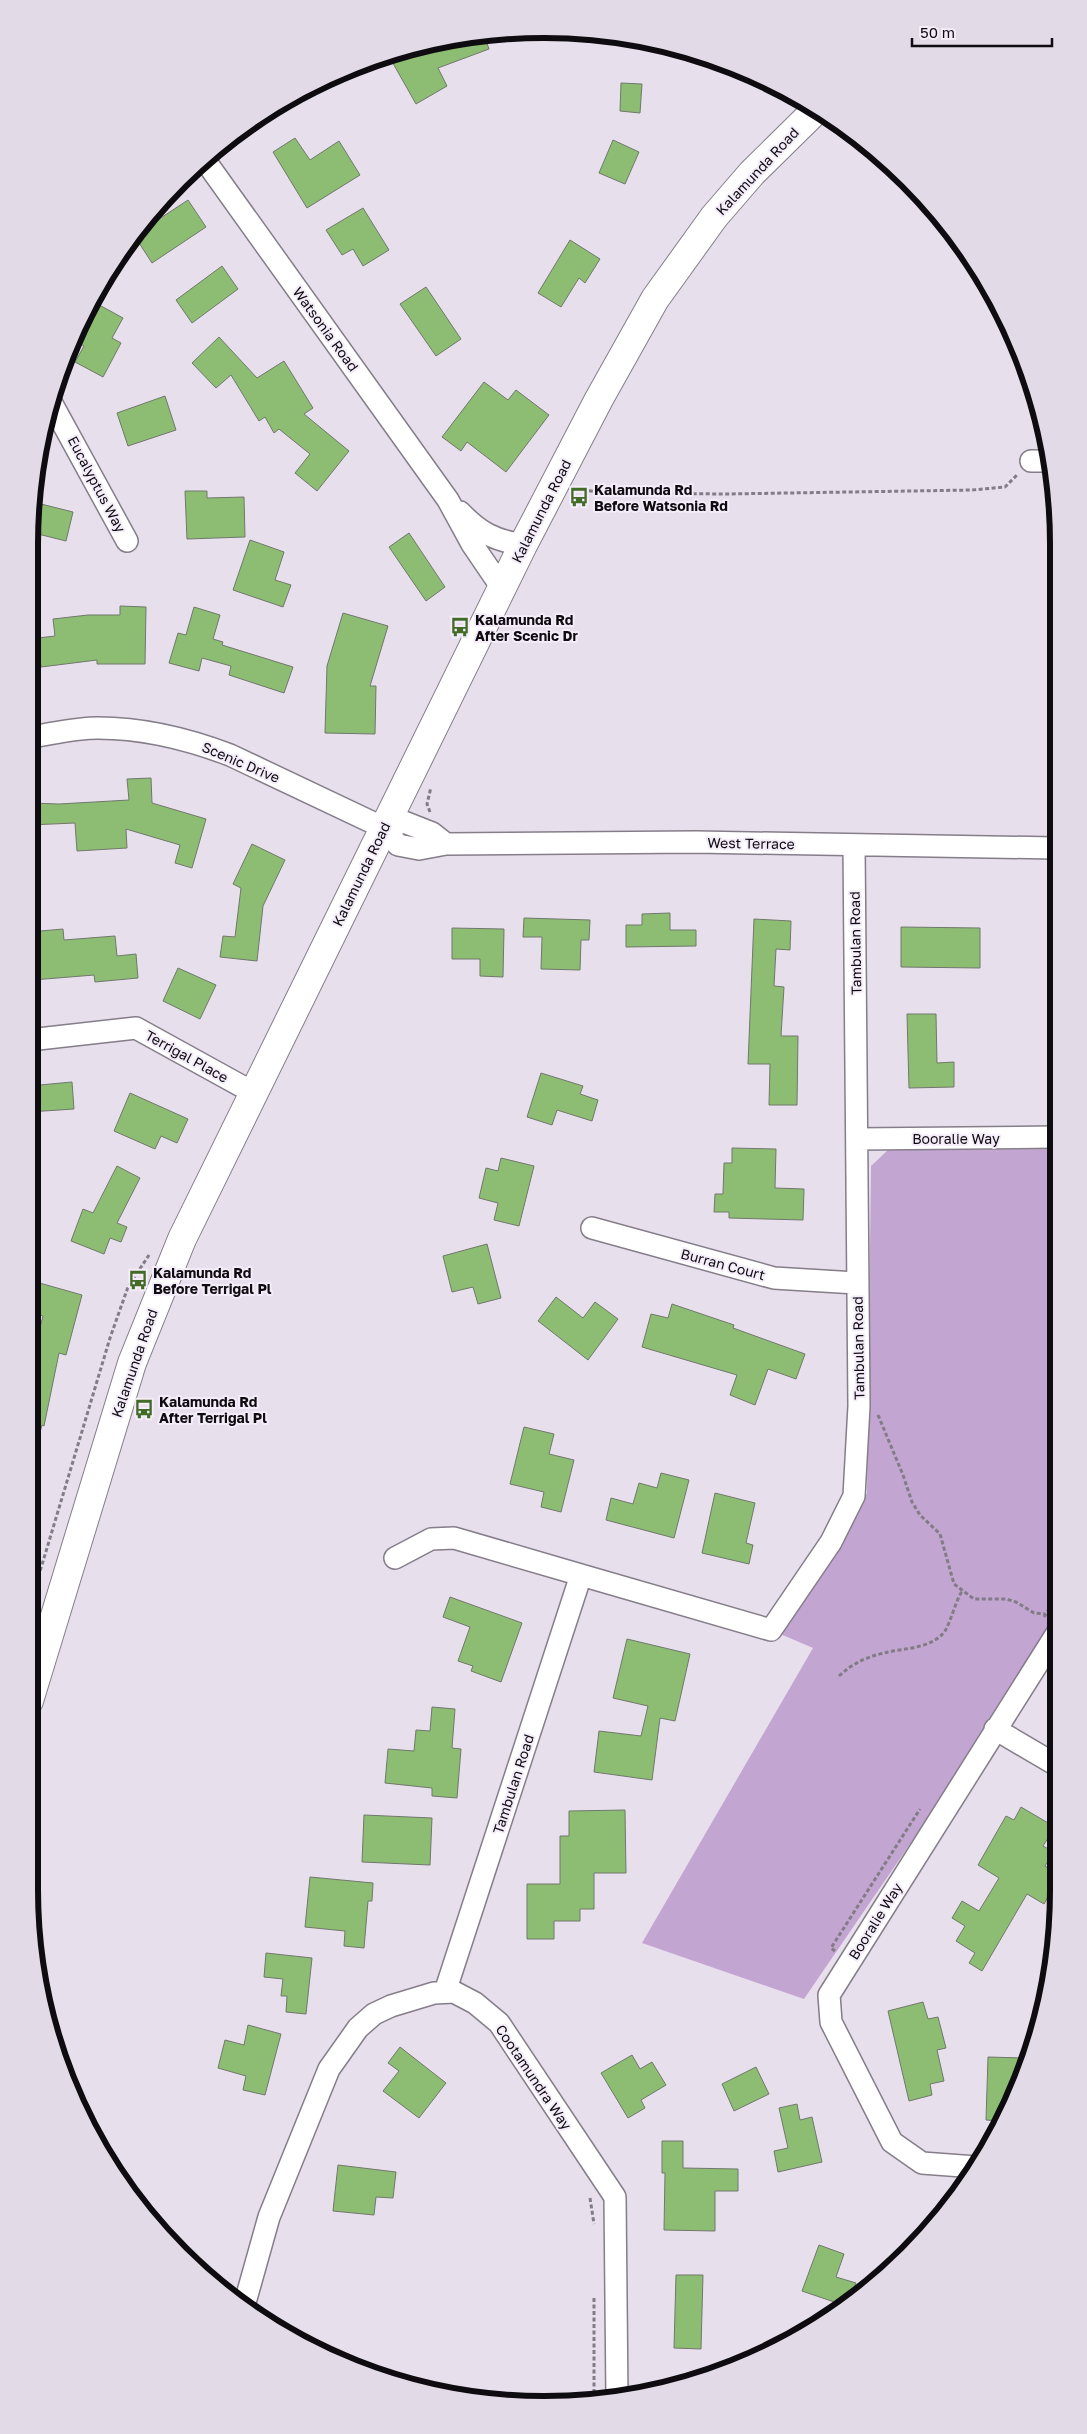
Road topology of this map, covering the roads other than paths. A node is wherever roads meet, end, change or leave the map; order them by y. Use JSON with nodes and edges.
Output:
{"nodes":[{"id":1,"x":811,"y":115,"type":"edge"},
{"id":2,"x":208,"y":165,"type":"edge"},
{"id":3,"x":55,"y":412,"type":"edge"},
{"id":4,"x":448,"y":500,"type":"junction"},
{"id":5,"x":127,"y":541,"type":"dead end"},
{"id":6,"x":523,"y":545,"type":"junction"},
{"id":7,"x":502,"y":588,"type":"junction"},
{"id":8,"x":38,"y":736,"type":"edge"},
{"id":9,"x":384,"y":828,"type":"junction"},
{"id":10,"x":854,"y":846,"type":"junction"},
{"id":11,"x":1050,"y":848,"type":"edge"},
{"id":12,"x":38,"y":1039,"type":"edge"},
{"id":13,"x":254,"y":1093,"type":"junction"},
{"id":14,"x":1050,"y":1137,"type":"edge"},
{"id":15,"x":857,"y":1138,"type":"junction"},
{"id":16,"x":592,"y":1228,"type":"dead end"},
{"id":17,"x":856,"y":1284,"type":"junction"},
{"id":18,"x":395,"y":1558,"type":"dead end"},
{"id":19,"x":581,"y":1575,"type":"junction"},
{"id":20,"x":1050,"y":1644,"type":"edge"},
{"id":21,"x":38,"y":1671,"type":"edge"},
{"id":22,"x":996,"y":1728,"type":"junction"},
{"id":23,"x":1050,"y":1761,"type":"edge"},
{"id":24,"x":445,"y":1992,"type":"junction"},
{"id":25,"x":968,"y":2166,"type":"edge"},
{"id":26,"x":246,"y":2300,"type":"edge"},
{"id":27,"x":617,"y":2391,"type":"edge"}],
"edges":[{"from":1,"to":6,"type":"main road","name":"Kalamunda Road"},
{"from":2,"to":4,"type":"street","name":"Watsonia Road"},
{"from":3,"to":5,"type":"street","name":"Eucalyptus Way"},
{"from":4,"to":6,"type":"street","name":"Watsonia Road"},
{"from":4,"to":7,"type":"street","name":"Watsonia Road"},
{"from":6,"to":7,"type":"main road","name":"Kalamunda Road"},
{"from":7,"to":9,"type":"main road","name":"Kalamunda Road"},
{"from":8,"to":9,"type":"street","name":"Scenic Drive"},
{"from":9,"to":10,"type":"street","name":"West Terrace"},
{"from":9,"to":13,"type":"main road","name":"Kalamunda Road"},
{"from":10,"to":11,"type":"street","name":"West Terrace"},
{"from":10,"to":15,"type":"street","name":"Tambulan Road"},
{"from":12,"to":13,"type":"street","name":"Terrigal Place"},
{"from":13,"to":21,"type":"main road","name":"Kalamunda Road"},
{"from":14,"to":15,"type":"street","name":"Booralie Way"},
{"from":15,"to":17,"type":"street","name":"Tambulan Road"},
{"from":16,"to":17,"type":"street","name":"Burran Court"},
{"from":17,"to":19,"type":"street","name":"Tambulan Road"},
{"from":18,"to":19,"type":"street","name":"Tambulan Road"},
{"from":19,"to":24,"type":"street","name":"Tambulan Road"},
{"from":20,"to":22,"type":"street","name":"Booralie Way"},
{"from":22,"to":23,"type":"street"},
{"from":22,"to":25,"type":"street","name":"Booralie Way"},
{"from":24,"to":26,"type":"street","name":"Cootamundra Way"},
{"from":24,"to":27,"type":"street","name":"Cootamundra Way"}]}
